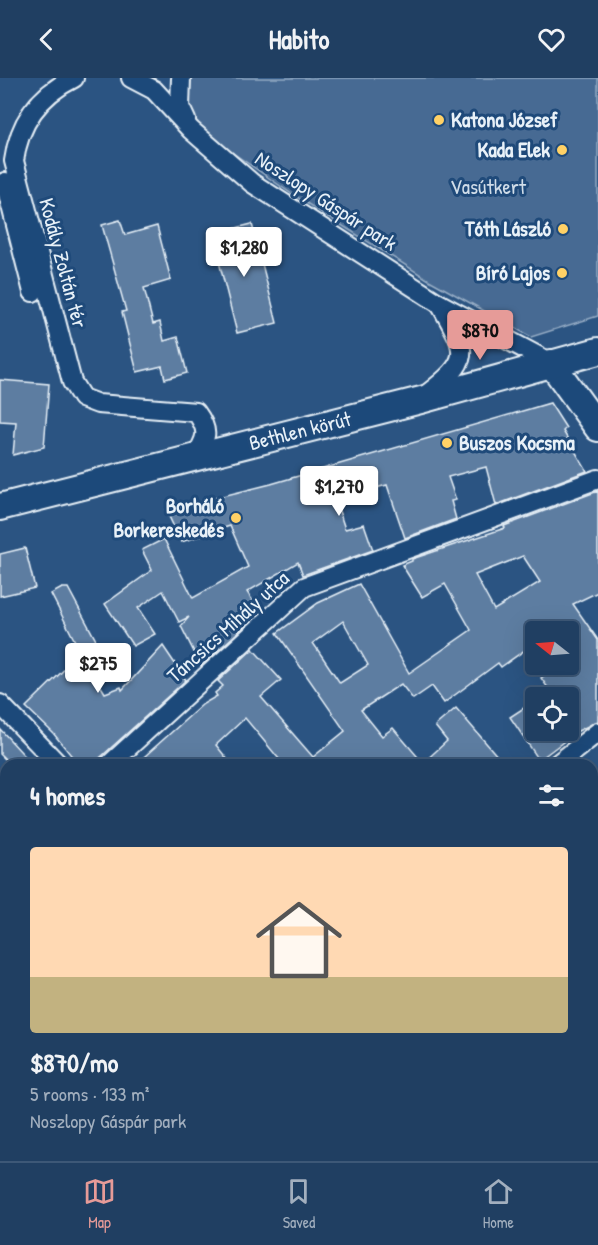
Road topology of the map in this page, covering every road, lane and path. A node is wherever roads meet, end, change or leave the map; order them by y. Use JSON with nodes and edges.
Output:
{"nodes":[{"id":1,"x":49,"y":78,"type":"edge"},
{"id":2,"x":67,"y":78,"type":"edge"},
{"id":3,"x":74,"y":78,"type":"edge"},
{"id":4,"x":131,"y":78,"type":"edge"},
{"id":5,"x":182,"y":78,"type":"edge"},
{"id":6,"x":33,"y":92,"type":"junction"},
{"id":7,"x":191,"y":129,"type":"junction"},
{"id":8,"x":33,"y":292,"type":"dead end"},
{"id":9,"x":440,"y":304,"type":"junction"},
{"id":10,"x":598,"y":351,"type":"edge"},
{"id":11,"x":551,"y":363,"type":"junction"},
{"id":12,"x":421,"y":400,"type":"junction"},
{"id":13,"x":598,"y":428,"type":"edge"},
{"id":14,"x":195,"y":457,"type":"junction"},
{"id":15,"x":598,"y":479,"type":"edge"},
{"id":16,"x":0,"y":507,"type":"edge"},
{"id":17,"x":0,"y":704,"type":"edge"},
{"id":18,"x":598,"y":732,"type":"edge"},
{"id":19,"x":53,"y":759,"type":"edge"},
{"id":20,"x":116,"y":759,"type":"edge"},
{"id":21,"x":564,"y":759,"type":"edge"}],
"edges":[{"from":1,"to":6,"type":"street","name":"Kodály Zoltán tér"},
{"from":2,"to":6,"type":"street"},
{"from":3,"to":14,"type":"street","name":"Kodály Zoltán tér"},
{"from":4,"to":7,"type":"street","name":"Noszlopy Gáspár park"},
{"from":5,"to":7,"type":"street"},
{"from":6,"to":8,"type":"street","name":"Kodály Zoltán tér"},
{"from":7,"to":9,"type":"street","name":"Noszlopy Gáspár park"},
{"from":9,"to":11,"type":"street","name":"Noszlopy Gáspár park"},
{"from":9,"to":12,"type":"street","name":"Noszlopy Gáspár park"},
{"from":10,"to":11,"type":"street","name":"Bethlen körút"},
{"from":11,"to":12,"type":"street","name":"Bethlen körút"},
{"from":11,"to":13,"type":"street"},
{"from":12,"to":14,"type":"street","name":"Bethlen körút"},
{"from":14,"to":16,"type":"street","name":"Bethlen körút"},
{"from":15,"to":20,"type":"street","name":"Táncsics Mihály utca"},
{"from":17,"to":19,"type":"street"},
{"from":18,"to":21,"type":"street"}]}
